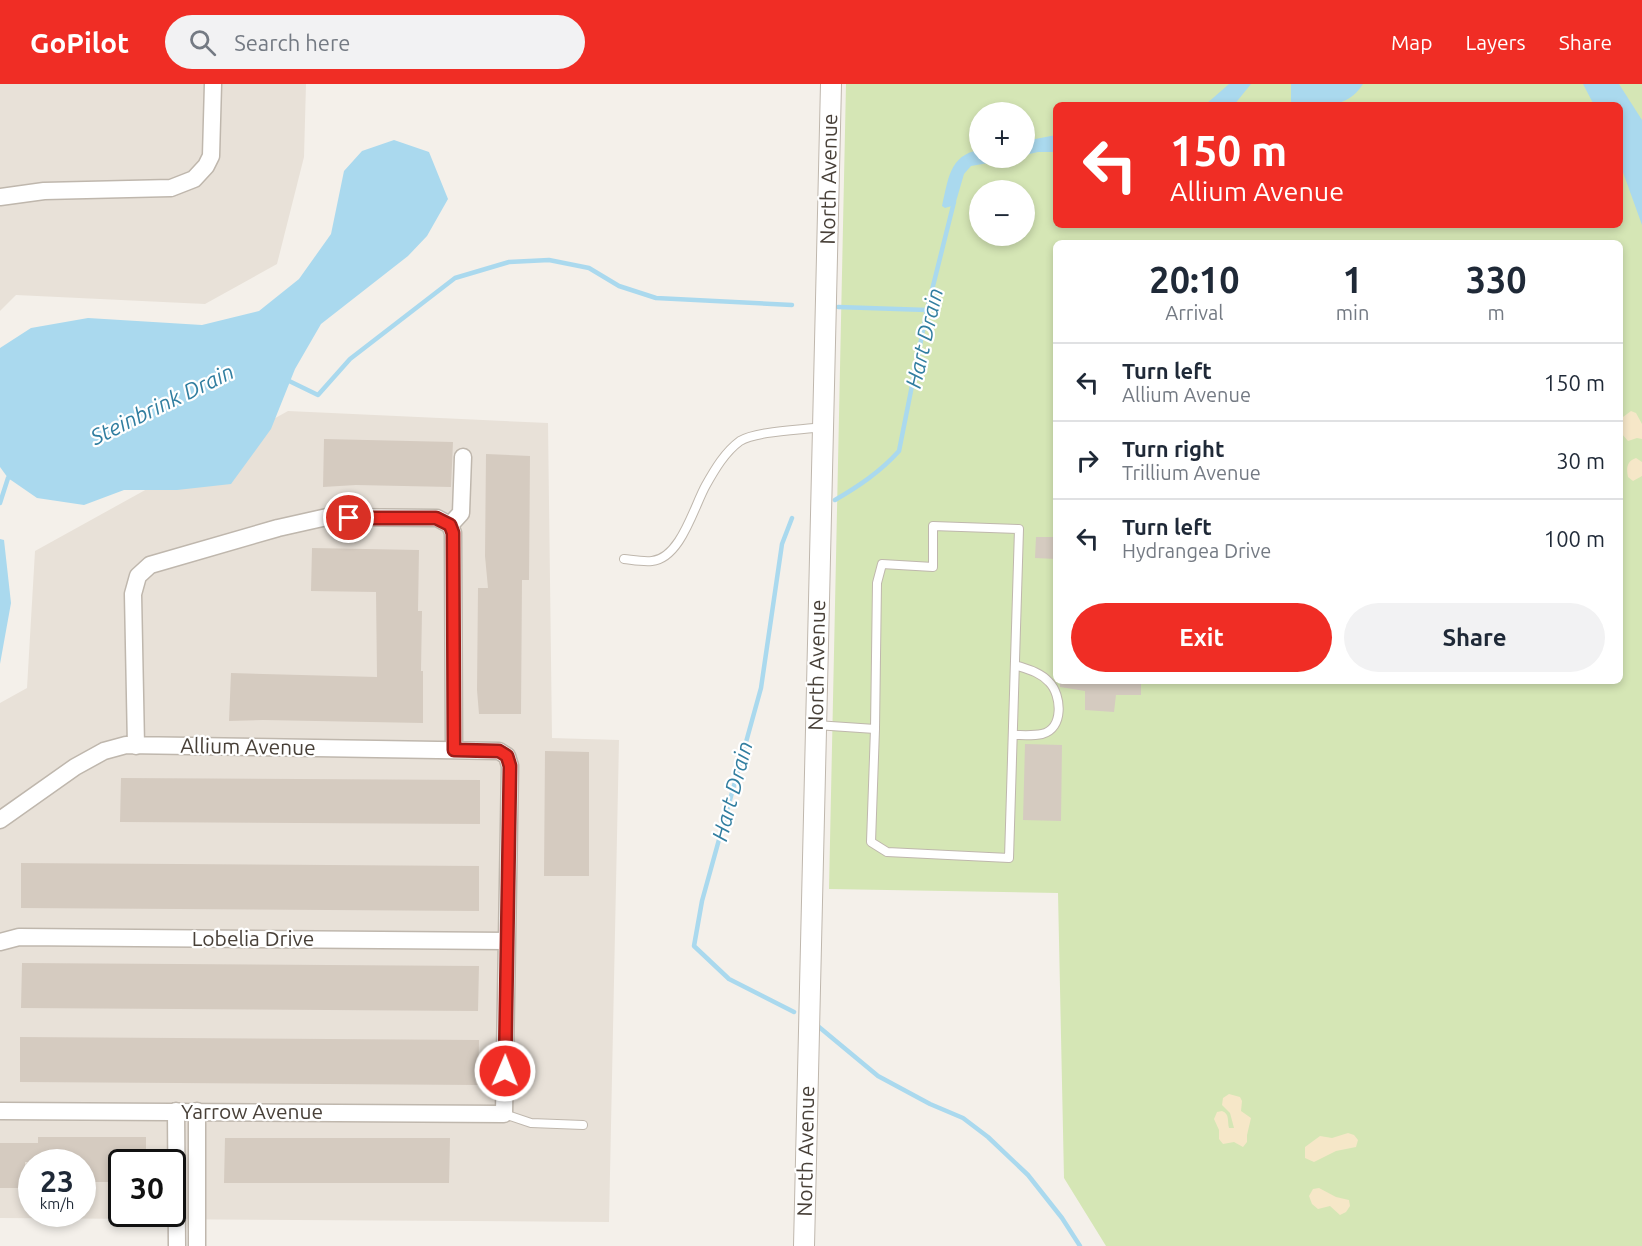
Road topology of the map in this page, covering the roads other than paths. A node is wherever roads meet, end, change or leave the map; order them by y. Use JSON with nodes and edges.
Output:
{"nodes":[{"id":1,"x":213,"y":84,"type":"edge"},
{"id":2,"x":831,"y":84,"type":"edge"},
{"id":3,"x":0,"y":197,"type":"edge"},
{"id":4,"x":823,"y":427,"type":"junction"},
{"id":5,"x":464,"y":457,"type":"dead end"},
{"id":6,"x":450,"y":525,"type":"junction"},
{"id":7,"x":624,"y":559,"type":"dead end"},
{"id":8,"x":1015,"y":665,"type":"junction"},
{"id":9,"x":816,"y":725,"type":"junction"},
{"id":10,"x":874,"y":729,"type":"junction"},
{"id":11,"x":1013,"y":735,"type":"junction"},
{"id":12,"x":136,"y":746,"type":"junction"},
{"id":13,"x":454,"y":750,"type":"junction"},
{"id":14,"x":0,"y":820,"type":"edge"},
{"id":15,"x":507,"y":941,"type":"junction"},
{"id":16,"x":0,"y":942,"type":"edge"},
{"id":17,"x":0,"y":1111,"type":"edge"},
{"id":18,"x":197,"y":1111,"type":"junction"},
{"id":19,"x":176,"y":1112,"type":"junction"},
{"id":20,"x":504,"y":1114,"type":"junction"},
{"id":21,"x":583,"y":1125,"type":"dead end"},
{"id":22,"x":177,"y":1246,"type":"edge"},
{"id":23,"x":197,"y":1246,"type":"edge"},
{"id":24,"x":804,"y":1246,"type":"edge"}],
"edges":[{"from":1,"to":3,"type":"street"},
{"from":2,"to":4,"type":"street","name":"North Avenue"},
{"from":4,"to":7,"type":"lane"},
{"from":4,"to":9,"type":"street","name":"North Avenue"},
{"from":5,"to":6,"type":"street"},
{"from":6,"to":12,"type":"street"},
{"from":6,"to":13,"type":"street"},
{"from":8,"to":10,"type":"lane"},
{"from":8,"to":11,"type":"lane"},
{"from":8,"to":11,"type":"lane"},
{"from":9,"to":10,"type":"lane"},
{"from":9,"to":24,"type":"street","name":"North Avenue"},
{"from":10,"to":11,"type":"lane"},
{"from":12,"to":13,"type":"street","name":"Allium Avenue"},
{"from":12,"to":14,"type":"street","name":"Allium Avenue"},
{"from":13,"to":15,"type":"street","name":"Allium Avenue"},
{"from":15,"to":16,"type":"street","name":"Lobelia Drive"},
{"from":15,"to":20,"type":"street"},
{"from":17,"to":19,"type":"street","name":"Yarrow Avenue"},
{"from":18,"to":19,"type":"street","name":"Yarrow Avenue"},
{"from":18,"to":20,"type":"street","name":"Yarrow Avenue"},
{"from":18,"to":23,"type":"street"},
{"from":19,"to":22,"type":"street"},
{"from":20,"to":21,"type":"lane"}]}
